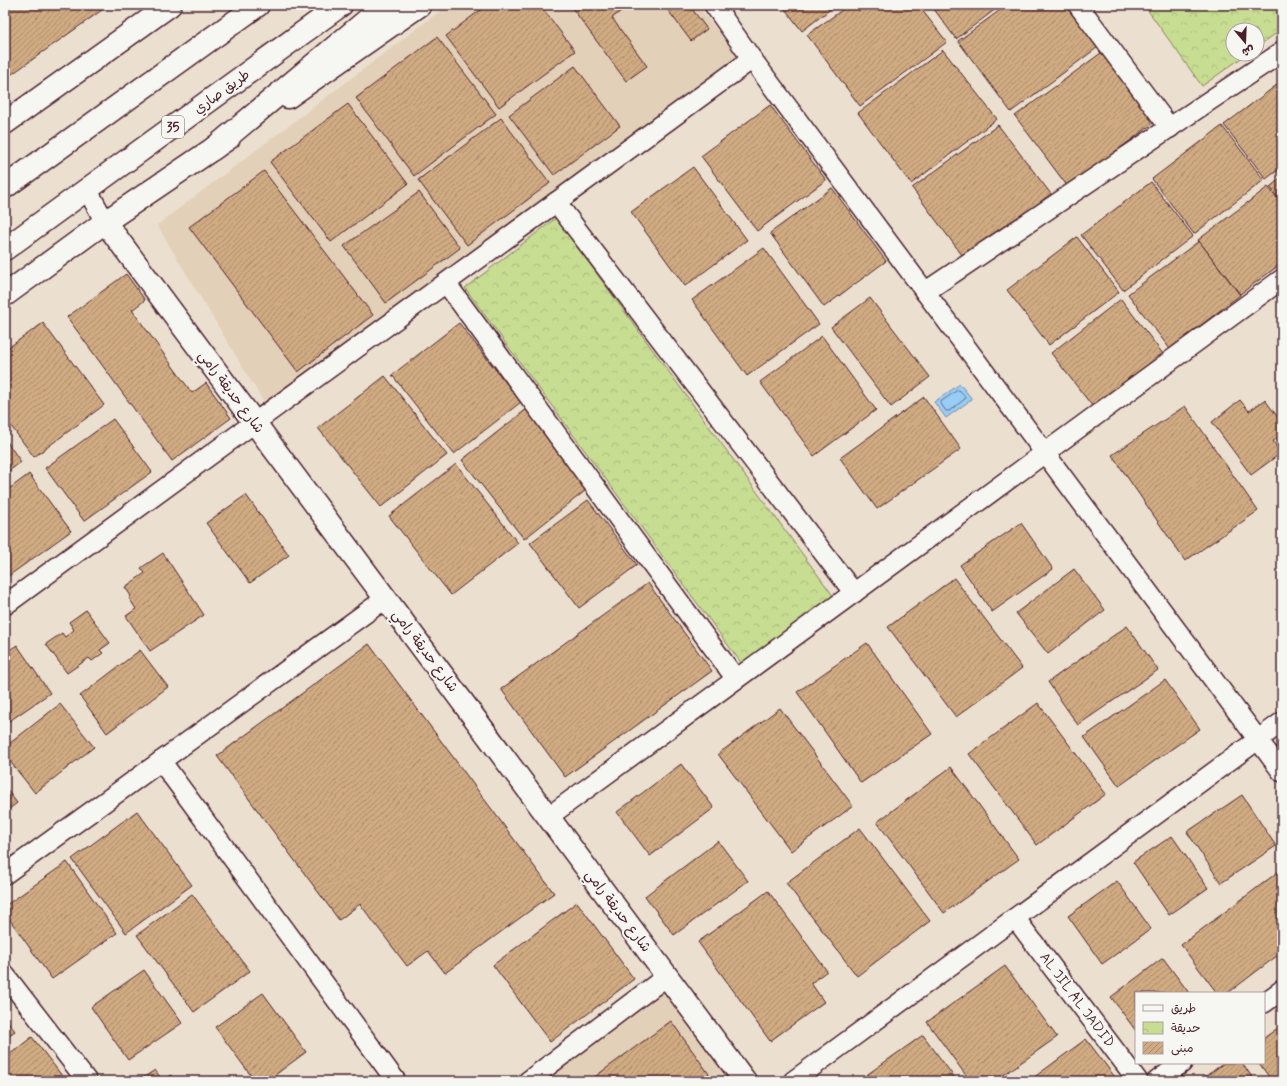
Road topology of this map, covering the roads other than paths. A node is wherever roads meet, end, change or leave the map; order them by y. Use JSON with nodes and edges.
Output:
{"nodes":[{"id":1,"x":170,"y":5,"type":"edge"},
{"id":2,"x":258,"y":5,"type":"edge"},
{"id":3,"x":342,"y":5,"type":"edge"},
{"id":4,"x":385,"y":5,"type":"edge"},
{"id":5,"x":420,"y":5,"type":"edge"},
{"id":6,"x":714,"y":5,"type":"edge"},
{"id":7,"x":1078,"y":5,"type":"edge"},
{"id":8,"x":1282,"y":52,"type":"edge"},
{"id":9,"x":752,"y":59,"type":"junction"},
{"id":10,"x":6,"y":119,"type":"edge"},
{"id":11,"x":1170,"y":128,"type":"junction"},
{"id":12,"x":213,"y":149,"type":"junction"},
{"id":13,"x":5,"y":188,"type":"edge"},
{"id":14,"x":87,"y":189,"type":"junction"},
{"id":15,"x":556,"y":202,"type":"junction"},
{"id":16,"x":105,"y":222,"type":"junction"},
{"id":17,"x":5,"y":249,"type":"edge"},
{"id":18,"x":1282,"y":279,"type":"edge"},
{"id":19,"x":446,"y":283,"type":"junction"},
{"id":20,"x":925,"y":292,"type":"junction"},
{"id":21,"x":5,"y":294,"type":"edge"},
{"id":22,"x":254,"y":423,"type":"junction"},
{"id":23,"x":1045,"y":453,"type":"junction"},
{"id":24,"x":854,"y":594,"type":"junction"},
{"id":25,"x":385,"y":599,"type":"junction"},
{"id":26,"x":5,"y":605,"type":"edge"},
{"id":27,"x":736,"y":679,"type":"junction"},
{"id":28,"x":1282,"y":722,"type":"edge"},
{"id":29,"x":1258,"y":739,"type":"junction"},
{"id":30,"x":161,"y":761,"type":"junction"},
{"id":31,"x":1282,"y":772,"type":"edge"},
{"id":32,"x":548,"y":817,"type":"junction"},
{"id":33,"x":5,"y":874,"type":"edge"},
{"id":34,"x":1015,"y":918,"type":"junction"},
{"id":35,"x":5,"y":975,"type":"edge"},
{"id":36,"x":667,"y":976,"type":"junction"},
{"id":37,"x":1282,"y":990,"type":"edge"},
{"id":38,"x":1265,"y":1002,"type":"edge"},
{"id":39,"x":1181,"y":1064,"type":"edge"},
{"id":40,"x":87,"y":1081,"type":"edge"},
{"id":41,"x":396,"y":1081,"type":"edge"},
{"id":42,"x":528,"y":1081,"type":"edge"},
{"id":43,"x":745,"y":1081,"type":"edge"},
{"id":44,"x":793,"y":1081,"type":"edge"},
{"id":45,"x":1138,"y":1081,"type":"edge"},
{"id":46,"x":1157,"y":1081,"type":"edge"}],
"edges":[{"from":1,"to":10,"type":"main road"},
{"from":2,"to":13,"type":"main road"},
{"from":3,"to":14,"type":"main road","name":"طريق صاري","number":"35"},
{"from":4,"to":12,"type":"main road"},
{"from":5,"to":12,"type":"main road"},
{"from":6,"to":9,"type":"street"},
{"from":7,"to":11,"type":"street"},
{"from":8,"to":11,"type":"street"},
{"from":9,"to":15,"type":"street"},
{"from":9,"to":20,"type":"street"},
{"from":11,"to":20,"type":"street"},
{"from":12,"to":16,"type":"main road"},
{"from":14,"to":16,"type":"street"},
{"from":14,"to":17,"type":"main road","name":"طريق صاري","number":"35"},
{"from":15,"to":19,"type":"street"},
{"from":15,"to":24,"type":"street"},
{"from":16,"to":21,"type":"main road"},
{"from":16,"to":22,"type":"main road","name":"شارع حديقة رامي"},
{"from":18,"to":23,"type":"street"},
{"from":19,"to":22,"type":"street"},
{"from":19,"to":27,"type":"street"},
{"from":20,"to":23,"type":"street"},
{"from":22,"to":25,"type":"main road","name":"شارع حديقة رامي"},
{"from":22,"to":26,"type":"street"},
{"from":23,"to":24,"type":"street"},
{"from":23,"to":29,"type":"street"},
{"from":24,"to":27,"type":"street"},
{"from":25,"to":30,"type":"street"},
{"from":25,"to":32,"type":"main road","name":"شارع حديقة رامي"},
{"from":27,"to":32,"type":"street"},
{"from":28,"to":29,"type":"street"},
{"from":29,"to":31,"type":"street"},
{"from":29,"to":34,"type":"street"},
{"from":30,"to":33,"type":"street"},
{"from":30,"to":41,"type":"street"},
{"from":32,"to":36,"type":"main road","name":"شارع حديقة رامي"},
{"from":34,"to":44,"type":"street"},
{"from":34,"to":45,"type":"street","name":"AL JIL AL JADID"},
{"from":35,"to":40,"type":"street"},
{"from":36,"to":42,"type":"street"},
{"from":36,"to":43,"type":"main road","name":"شارع حديقة رامي"},
{"from":37,"to":38,"type":"street"},
{"from":39,"to":46,"type":"street"}]}
